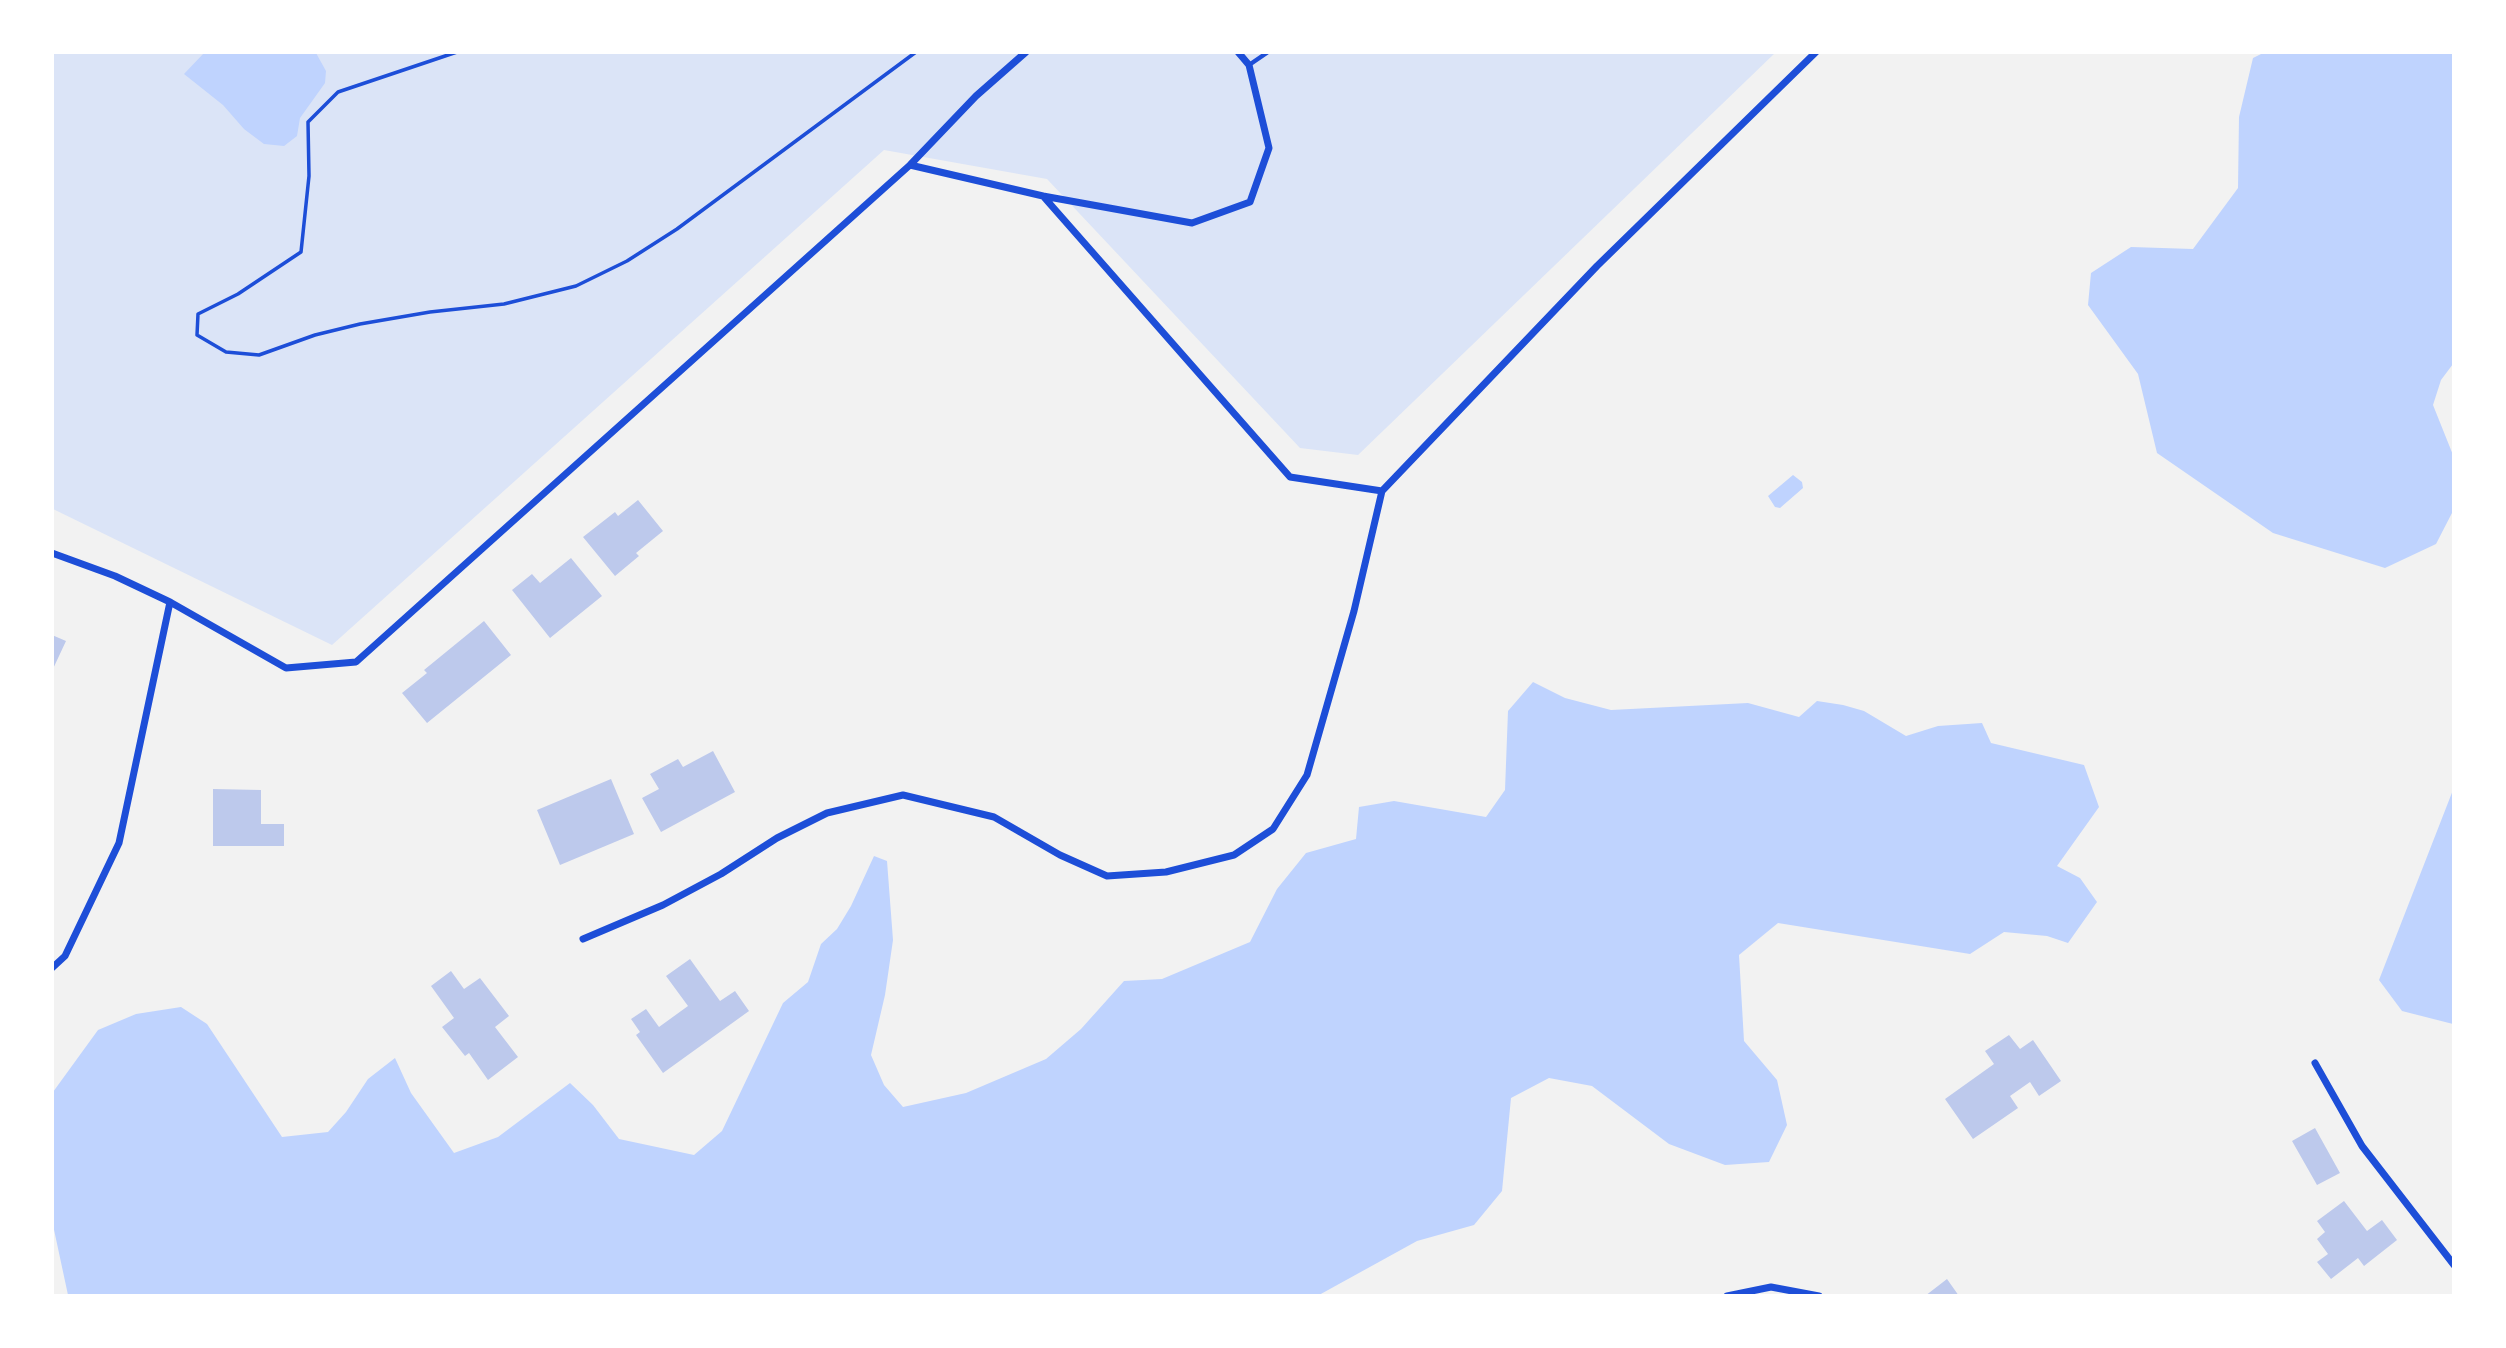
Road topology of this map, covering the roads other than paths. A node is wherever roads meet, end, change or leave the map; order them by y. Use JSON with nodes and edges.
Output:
{"nodes":[{"id":1,"x":1026,"y":52,"type":"edge"},
{"id":2,"x":1238,"y":52,"type":"edge"},
{"id":3,"x":1268,"y":52,"type":"edge"},
{"id":4,"x":1815,"y":52,"type":"edge"},
{"id":5,"x":1249,"y":65,"type":"junction"},
{"id":6,"x":910,"y":166,"type":"junction"},
{"id":7,"x":1042,"y":196,"type":"junction"},
{"id":8,"x":1382,"y":491,"type":"junction"},
{"id":9,"x":52,"y":553,"type":"edge"},
{"id":10,"x":170,"y":602,"type":"junction"},
{"id":11,"x":583,"y":939,"type":"dead end"},
{"id":12,"x":52,"y":968,"type":"edge"},
{"id":13,"x":2315,"y":1063,"type":"dead end"},
{"id":14,"x":2454,"y":1265,"type":"edge"},
{"id":15,"x":1727,"y":1296,"type":"edge"},
{"id":16,"x":1819,"y":1296,"type":"edge"}],
"edges":[{"from":1,"to":6,"type":"street"},
{"from":2,"to":5,"type":"street"},
{"from":3,"to":5,"type":"lane"},
{"from":4,"to":8,"type":"street"},
{"from":5,"to":7,"type":"street"},
{"from":6,"to":7,"type":"street"},
{"from":6,"to":10,"type":"street"},
{"from":7,"to":8,"type":"street"},
{"from":8,"to":11,"type":"street"},
{"from":9,"to":10,"type":"street"},
{"from":10,"to":12,"type":"street"},
{"from":13,"to":14,"type":"street"},
{"from":15,"to":16,"type":"street"}]}
